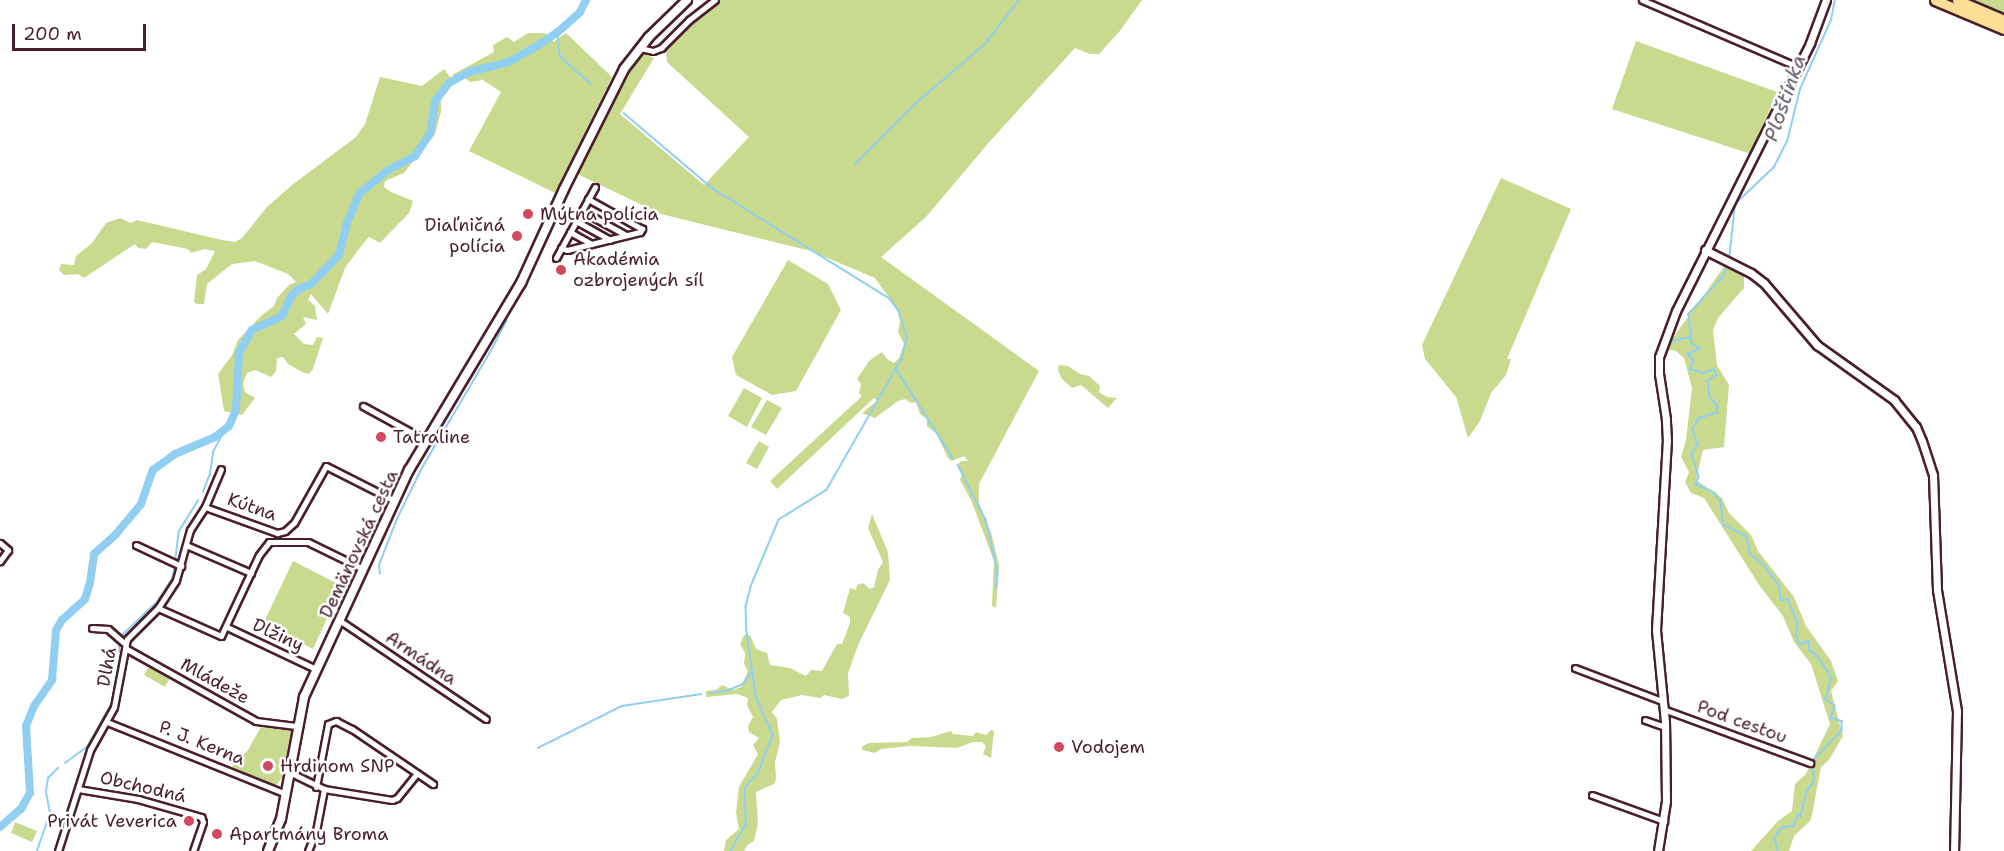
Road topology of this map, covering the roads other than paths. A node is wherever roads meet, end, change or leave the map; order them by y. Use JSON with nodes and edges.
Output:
{"nodes":[{"id":1,"x":687,"y":0,"type":"edge"},
{"id":2,"x":715,"y":0,"type":"edge"},
{"id":3,"x":1642,"y":0,"type":"edge"},
{"id":4,"x":1826,"y":0,"type":"edge"},
{"id":5,"x":1935,"y":0,"type":"edge"},
{"id":6,"x":1957,"y":0,"type":"edge"},
{"id":7,"x":2004,"y":20,"type":"edge"},
{"id":8,"x":2004,"y":29,"type":"edge"},
{"id":9,"x":640,"y":48,"type":"junction"},
{"id":10,"x":1798,"y":67,"type":"junction"},
{"id":11,"x":595,"y":187,"type":"dead end"},
{"id":12,"x":588,"y":199,"type":"junction"},
{"id":13,"x":582,"y":211,"type":"junction"},
{"id":14,"x":576,"y":221,"type":"junction"},
{"id":15,"x":630,"y":222,"type":"junction"},
{"id":16,"x":570,"y":232,"type":"junction"},
{"id":17,"x":623,"y":235,"type":"junction"},
{"id":18,"x":610,"y":240,"type":"junction"},
{"id":19,"x":592,"y":244,"type":"junction"},
{"id":20,"x":561,"y":248,"type":"junction"},
{"id":21,"x":1705,"y":250,"type":"junction"},
{"id":22,"x":556,"y":258,"type":"dead end"},
{"id":23,"x":363,"y":406,"type":"dead end"},
{"id":24,"x":427,"y":441,"type":"junction"},
{"id":25,"x":221,"y":469,"type":"dead end"},
{"id":26,"x":395,"y":501,"type":"junction"},
{"id":27,"x":205,"y":507,"type":"junction"},
{"id":28,"x":277,"y":532,"type":"junction"},
{"id":29,"x":275,"y":541,"type":"junction"},
{"id":30,"x":0,"y":543,"type":"edge"},
{"id":31,"x":186,"y":544,"type":"junction"},
{"id":32,"x":136,"y":545,"type":"dead end"},
{"id":33,"x":0,"y":561,"type":"edge"},
{"id":34,"x":177,"y":564,"type":"junction"},
{"id":35,"x":363,"y":569,"type":"junction"},
{"id":36,"x":251,"y":573,"type":"junction"},
{"id":37,"x":158,"y":608,"type":"junction"},
{"id":38,"x":339,"y":620,"type":"junction"},
{"id":39,"x":227,"y":627,"type":"junction"},
{"id":40,"x":92,"y":628,"type":"dead end"},
{"id":41,"x":122,"y":642,"type":"junction"},
{"id":42,"x":1575,"y":668,"type":"dead end"},
{"id":43,"x":316,"y":669,"type":"junction"},
{"id":44,"x":1663,"y":705,"type":"junction"},
{"id":45,"x":486,"y":719,"type":"dead end"},
{"id":46,"x":1645,"y":720,"type":"dead end"},
{"id":47,"x":107,"y":722,"type":"junction"},
{"id":48,"x":296,"y":726,"type":"junction"},
{"id":49,"x":1665,"y":727,"type":"junction"},
{"id":50,"x":1810,"y":763,"type":"dead end"},
{"id":51,"x":290,"y":772,"type":"junction"},
{"id":52,"x":417,"y":773,"type":"junction"},
{"id":53,"x":433,"y":784,"type":"dead end"},
{"id":54,"x":316,"y":787,"type":"junction"},
{"id":55,"x":78,"y":789,"type":"junction"},
{"id":56,"x":324,"y":789,"type":"junction"},
{"id":57,"x":286,"y":794,"type":"junction"},
{"id":58,"x":1592,"y":795,"type":"dead end"},
{"id":59,"x":1664,"y":821,"type":"junction"},
{"id":60,"x":58,"y":851,"type":"edge"},
{"id":61,"x":193,"y":851,"type":"edge"},
{"id":62,"x":268,"y":851,"type":"edge"},
{"id":63,"x":308,"y":851,"type":"edge"},
{"id":64,"x":1658,"y":851,"type":"edge"},
{"id":65,"x":1954,"y":851,"type":"edge"}],
"edges":[{"from":1,"to":9,"type":"main road","name":"Demänovská cesta"},
{"from":2,"to":9,"type":"street"},
{"from":3,"to":10,"type":"street"},
{"from":4,"to":10,"type":"street"},
{"from":5,"to":8,"type":"highway"},
{"from":6,"to":7,"type":"highway"},
{"from":9,"to":24,"type":"main road","name":"Demänovská cesta"},
{"from":10,"to":21,"type":"street"},
{"from":11,"to":12,"type":"street"},
{"from":12,"to":13,"type":"street"},
{"from":12,"to":15,"type":"street"},
{"from":13,"to":14,"type":"street"},
{"from":13,"to":17,"type":"street"},
{"from":14,"to":16,"type":"street"},
{"from":14,"to":18,"type":"street"},
{"from":15,"to":17,"type":"street"},
{"from":15,"to":17,"type":"street"},
{"from":16,"to":19,"type":"street"},
{"from":16,"to":20,"type":"street"},
{"from":17,"to":18,"type":"street"},
{"from":18,"to":19,"type":"street"},
{"from":19,"to":20,"type":"street"},
{"from":20,"to":22,"type":"street"},
{"from":21,"to":44,"type":"street"},
{"from":21,"to":65,"type":"street"},
{"from":23,"to":24,"type":"street"},
{"from":24,"to":26,"type":"main road","name":"Demänovská cesta"},
{"from":25,"to":27,"type":"street","name":"Dlhá"},
{"from":26,"to":28,"type":"street","name":"Kútna"},
{"from":26,"to":35,"type":"main road","name":"Demänovská cesta"},
{"from":27,"to":28,"type":"street","name":"Kútna"},
{"from":27,"to":31,"type":"street","name":"Dlhá"},
{"from":28,"to":29,"type":"street"},
{"from":29,"to":35,"type":"street"},
{"from":29,"to":36,"type":"street"},
{"from":30,"to":33,"type":"street"},
{"from":31,"to":34,"type":"street","name":"Dlhá"},
{"from":31,"to":36,"type":"street"},
{"from":32,"to":34,"type":"street"},
{"from":34,"to":37,"type":"street","name":"Dlhá"},
{"from":35,"to":38,"type":"main road","name":"Demänovská cesta"},
{"from":36,"to":39,"type":"street"},
{"from":37,"to":39,"type":"street"},
{"from":37,"to":41,"type":"street","name":"Dlhá"},
{"from":38,"to":43,"type":"main road","name":"Demänovská cesta"},
{"from":38,"to":45,"type":"street","name":"Armádna"},
{"from":39,"to":43,"type":"street","name":"Dlžiny"},
{"from":40,"to":41,"type":"street","name":"Mládeže"},
{"from":41,"to":47,"type":"street","name":"Dlhá"},
{"from":41,"to":48,"type":"street","name":"Mládeže"},
{"from":42,"to":44,"type":"street","name":"Pod cestou"},
{"from":43,"to":48,"type":"main road","name":"Demänovská cesta"},
{"from":44,"to":49,"type":"street"},
{"from":44,"to":50,"type":"street","name":"Pod cestou"},
{"from":46,"to":49,"type":"street"},
{"from":47,"to":55,"type":"street","name":"Dlhá"},
{"from":47,"to":57,"type":"street","name":"P. J. Kerna"},
{"from":48,"to":51,"type":"main road","name":"Demänovská cesta"},
{"from":49,"to":59,"type":"street"},
{"from":51,"to":54,"type":"street"},
{"from":51,"to":57,"type":"main road","name":"Demänovská cesta"},
{"from":52,"to":53,"type":"street"},
{"from":52,"to":54,"type":"street"},
{"from":52,"to":56,"type":"street"},
{"from":54,"to":56,"type":"street"},
{"from":55,"to":60,"type":"street","name":"Dlhá"},
{"from":55,"to":61,"type":"street","name":"Obchodná"},
{"from":56,"to":63,"type":"street"},
{"from":57,"to":62,"type":"main road","name":"Demänovská cesta"},
{"from":58,"to":59,"type":"street"},
{"from":59,"to":64,"type":"street"}]}
